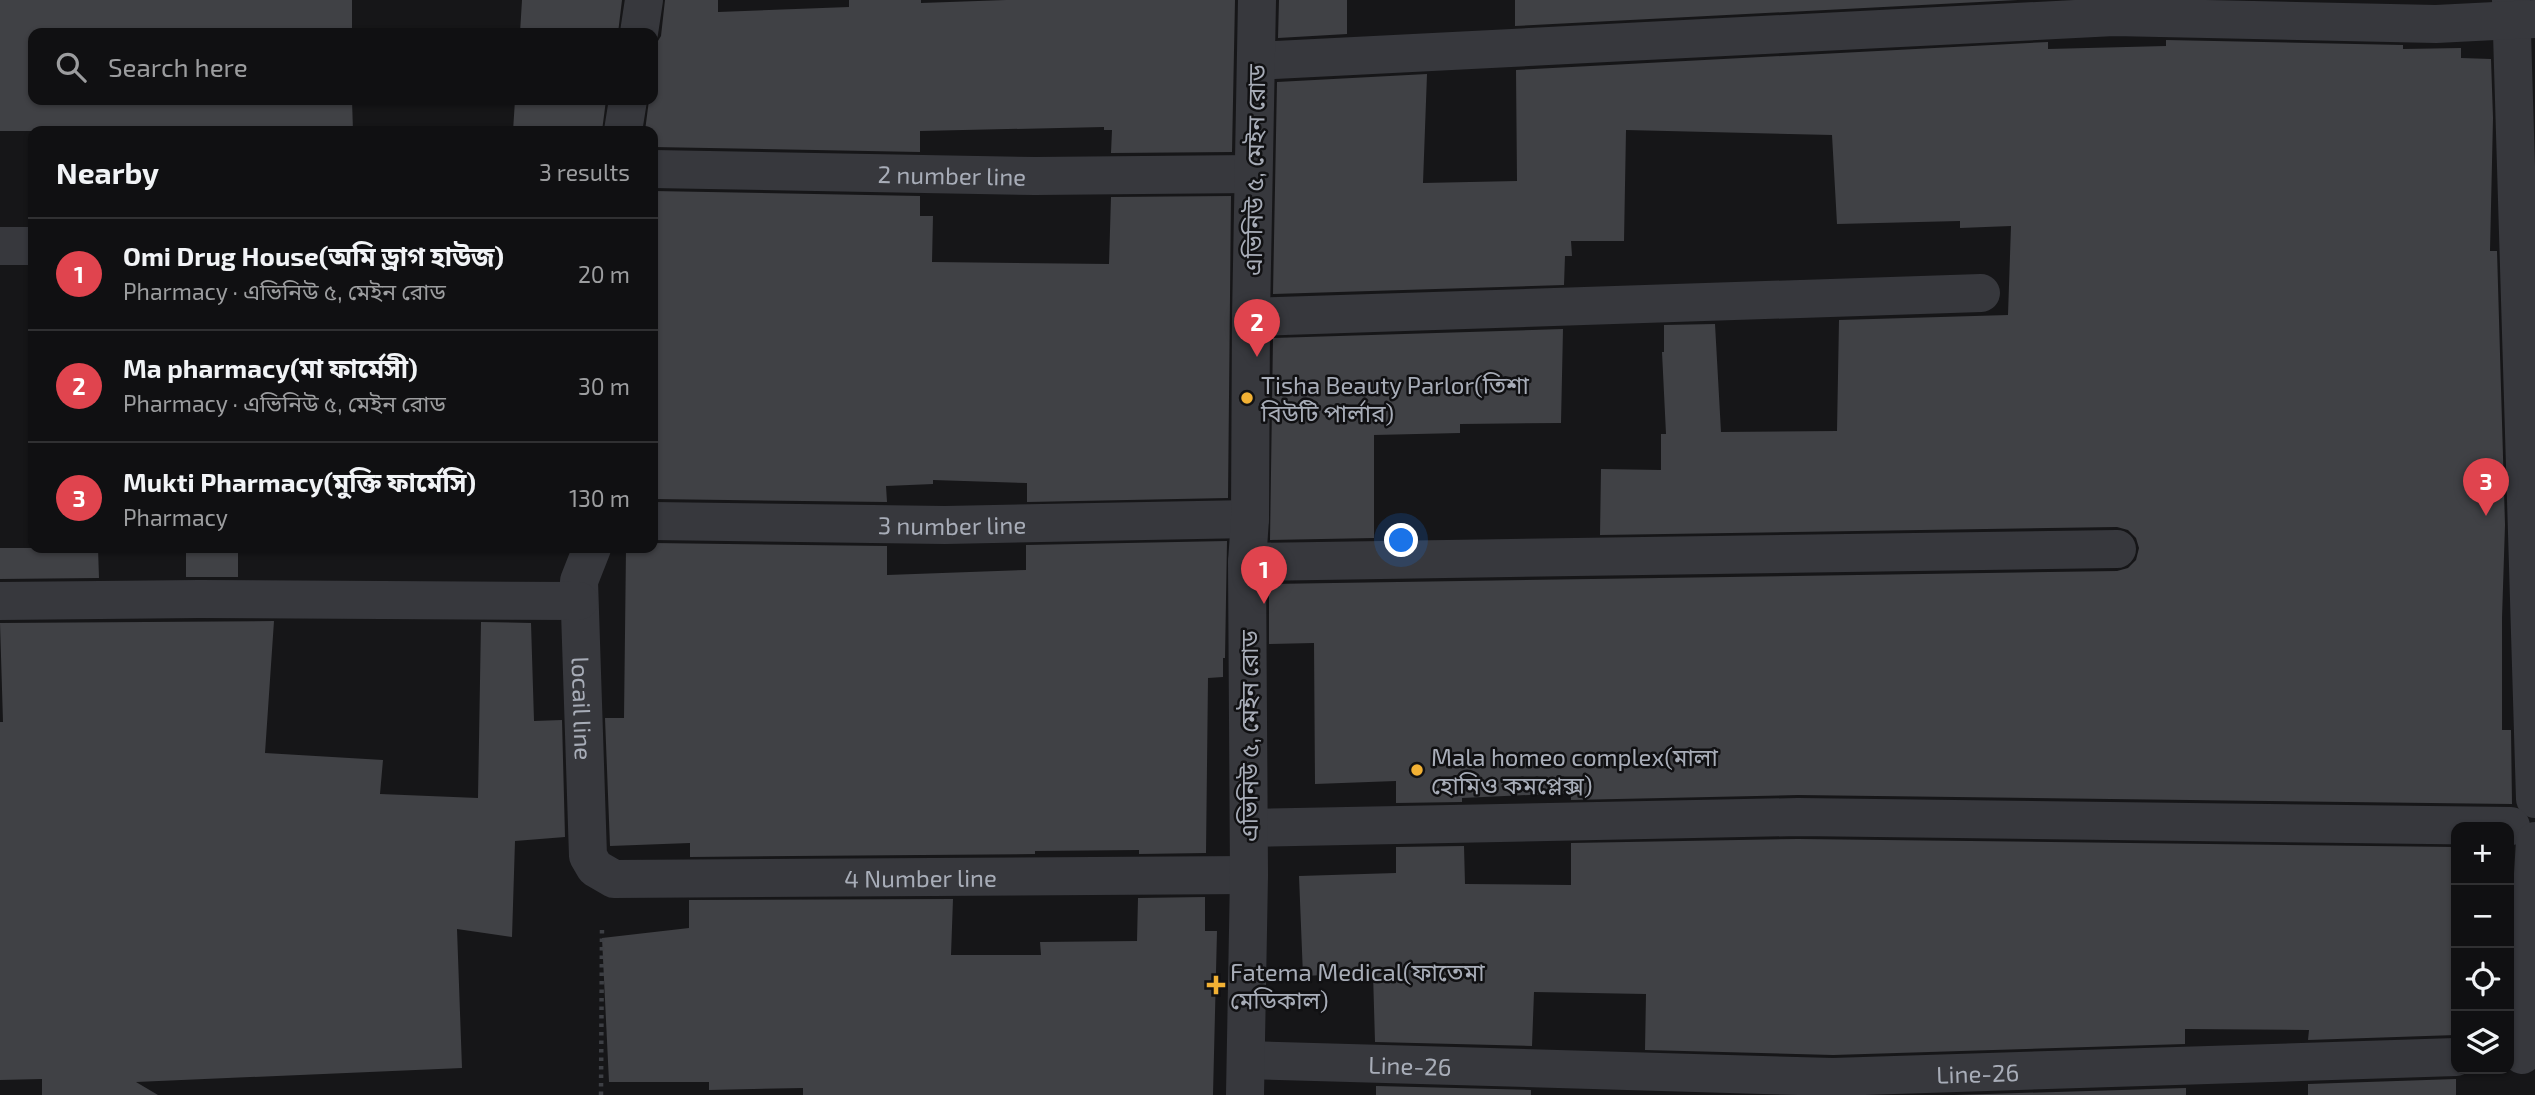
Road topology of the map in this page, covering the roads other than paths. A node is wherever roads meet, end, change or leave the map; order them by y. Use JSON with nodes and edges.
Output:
{"nodes":[{"id":1,"x":644,"y":0,"type":"edge"},
{"id":2,"x":1257,"y":0,"type":"edge"},
{"id":3,"x":2519,"y":13,"type":"edge"},
{"id":4,"x":640,"y":28,"type":"edge"},
{"id":5,"x":1256,"y":61,"type":"junction"},
{"id":6,"x":627,"y":105,"type":"edge"},
{"id":7,"x":624,"y":126,"type":"edge"},
{"id":8,"x":658,"y":169,"type":"edge"},
{"id":9,"x":1253,"y":174,"type":"junction"},
{"id":10,"x":0,"y":246,"type":"edge"},
{"id":11,"x":28,"y":246,"type":"edge"},
{"id":12,"x":1981,"y":293,"type":"dead end"},
{"id":13,"x":1251,"y":317,"type":"junction"},
{"id":14,"x":1250,"y":519,"type":"junction"},
{"id":15,"x":658,"y":521,"type":"edge"},
{"id":16,"x":2117,"y":549,"type":"dead end"},
{"id":17,"x":590,"y":553,"type":"edge"},
{"id":18,"x":1247,"y":562,"type":"junction"},
{"id":19,"x":0,"y":601,"type":"edge"},
{"id":20,"x":579,"y":601,"type":"junction"},
{"id":21,"x":2527,"y":822,"type":"edge"},
{"id":22,"x":1249,"y":828,"type":"junction"},
{"id":23,"x":599,"y":871,"type":"joint"},
{"id":24,"x":1249,"y":874,"type":"junction"},
{"id":25,"x":2522,"y":1056,"type":"edge"},
{"id":26,"x":2451,"y":1057,"type":"edge"},
{"id":27,"x":1246,"y":1077,"type":"edge"}],
"edges":[{"from":1,"to":4,"type":"street"},
{"from":2,"to":5,"type":"street","name":"এভিনিউ ৫, মেইন রোড"},
{"from":3,"to":5,"type":"street"},
{"from":3,"to":21,"type":"street"},
{"from":5,"to":9,"type":"street","name":"এভিনিউ ৫, মেইন রোড"},
{"from":6,"to":7,"type":"street"},
{"from":8,"to":9,"type":"street","name":"2 number line"},
{"from":9,"to":13,"type":"street","name":"এভিনিউ ৫, মেইন রোড"},
{"from":10,"to":11,"type":"street"},
{"from":12,"to":13,"type":"street"},
{"from":13,"to":14,"type":"street","name":"এভিনিউ ৫, মেইন রোড"},
{"from":14,"to":15,"type":"street","name":"3 number line"},
{"from":14,"to":18,"type":"street","name":"এভিনিউ ৫, মেইন রোড"},
{"from":16,"to":18,"type":"street"},
{"from":17,"to":20,"type":"street","name":"locail line"},
{"from":18,"to":22,"type":"street","name":"এভিনিউ ৫, মেইন রোড"},
{"from":19,"to":20,"type":"street"},
{"from":20,"to":23,"type":"street","name":"locail line"},
{"from":21,"to":22,"type":"street"},
{"from":21,"to":25,"type":"street"},
{"from":22,"to":24,"type":"street","name":"এভিনিউ ৫, মেইন রোড"},
{"from":23,"to":24,"type":"street","name":"4 Number line"},
{"from":24,"to":27,"type":"street","name":"এভিনিউ ৫, মেইন রোড"},
{"from":26,"to":27,"type":"street","name":"Line-26"}]}
